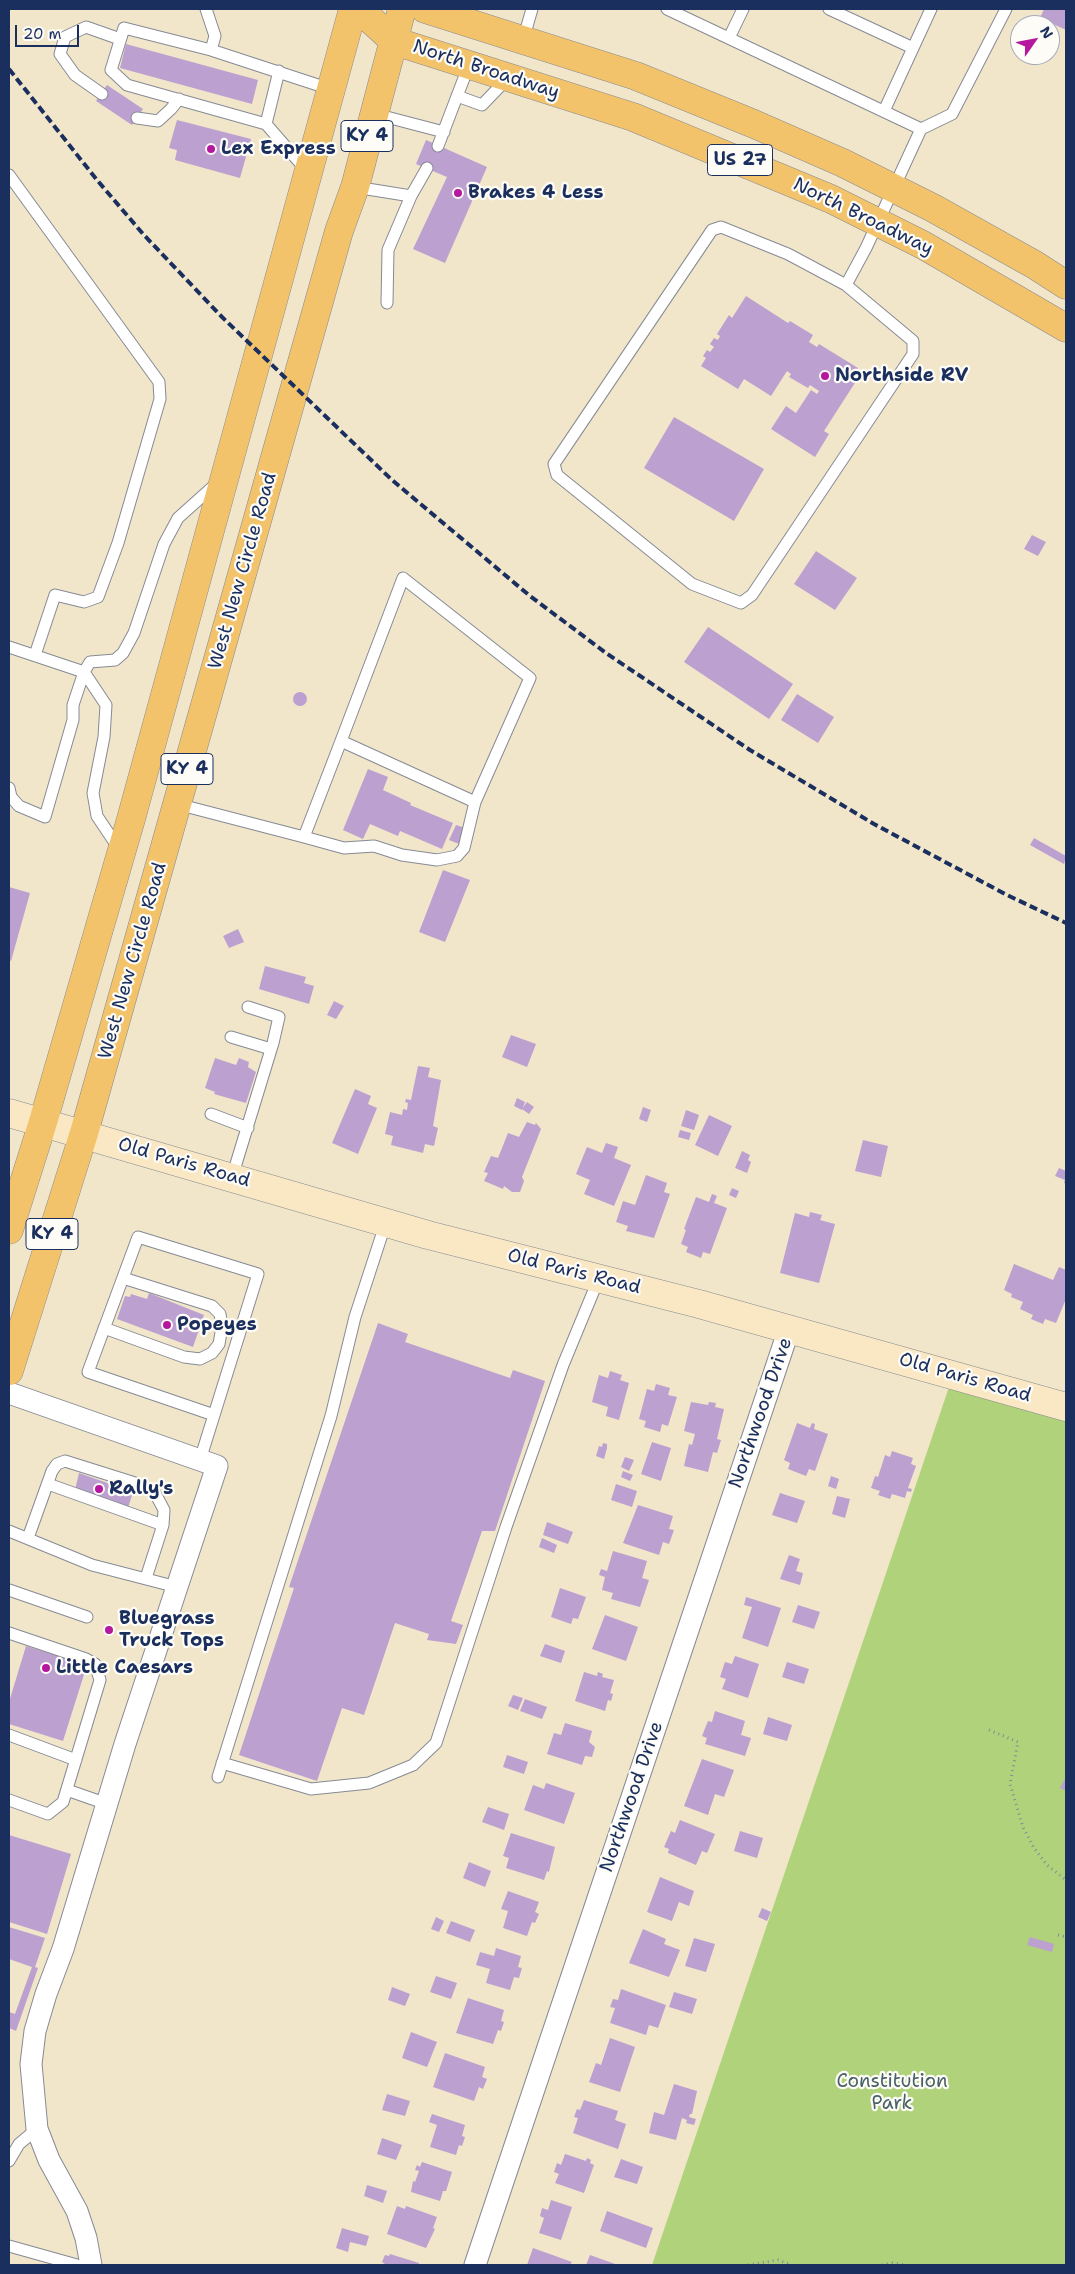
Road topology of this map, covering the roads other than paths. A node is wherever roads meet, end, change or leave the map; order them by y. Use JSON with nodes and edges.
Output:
{"nodes":[{"id":1,"x":206,"y":9,"type":"edge"},
{"id":2,"x":353,"y":9,"type":"edge"},
{"id":3,"x":359,"y":9,"type":"edge"},
{"id":4,"x":402,"y":9,"type":"edge"},
{"id":5,"x":425,"y":9,"type":"edge"},
{"id":6,"x":532,"y":9,"type":"edge"},
{"id":7,"x":667,"y":9,"type":"edge"},
{"id":8,"x":743,"y":9,"type":"edge"},
{"id":9,"x":829,"y":9,"type":"edge"},
{"id":10,"x":931,"y":9,"type":"edge"},
{"id":11,"x":1006,"y":9,"type":"edge"},
{"id":12,"x":729,"y":38,"type":"junction"},
{"id":13,"x":120,"y":40,"type":"junction"},
{"id":14,"x":523,"y":40,"type":"junction"},
{"id":15,"x":394,"y":41,"type":"junction"},
{"id":16,"x":913,"y":48,"type":"junction"},
{"id":17,"x":211,"y":50,"type":"junction"},
{"id":18,"x":469,"y":65,"type":"junction"},
{"id":19,"x":279,"y":71,"type":"junction"},
{"id":20,"x":509,"y":77,"type":"junction"},
{"id":21,"x":330,"y":89,"type":"junction"},
{"id":22,"x":102,"y":94,"type":"dead end"},
{"id":23,"x":457,"y":96,"type":"junction"},
{"id":24,"x":179,"y":99,"type":"junction"},
{"id":25,"x":884,"y":111,"type":"junction"},
{"id":26,"x":373,"y":113,"type":"junction"},
{"id":27,"x":137,"y":118,"type":"dead end"},
{"id":28,"x":266,"y":124,"type":"junction"},
{"id":29,"x":921,"y":129,"type":"junction"},
{"id":30,"x":444,"y":132,"type":"junction"},
{"id":31,"x":438,"y":146,"type":"dead end"},
{"id":32,"x":427,"y":168,"type":"dead end"},
{"id":33,"x":308,"y":172,"type":"junction"},
{"id":34,"x":9,"y":175,"type":"edge"},
{"id":35,"x":355,"y":187,"type":"junction"},
{"id":36,"x":892,"y":188,"type":"junction"},
{"id":37,"x":411,"y":196,"type":"junction"},
{"id":38,"x":878,"y":222,"type":"junction"},
{"id":39,"x":846,"y":285,"type":"junction"},
{"id":40,"x":1066,"y":285,"type":"edge"},
{"id":41,"x":386,"y":303,"type":"dead end"},
{"id":42,"x":1066,"y":328,"type":"edge"},
{"id":43,"x":224,"y":477,"type":"junction"},
{"id":44,"x":9,"y":647,"type":"edge"},
{"id":45,"x":35,"y":655,"type":"junction"},
{"id":46,"x":84,"y":672,"type":"junction"},
{"id":47,"x":341,"y":741,"type":"junction"},
{"id":48,"x":9,"y":788,"type":"edge"},
{"id":49,"x":474,"y":802,"type":"junction"},
{"id":50,"x":177,"y":804,"type":"junction"},
{"id":51,"x":304,"y":837,"type":"junction"},
{"id":52,"x":121,"y":852,"type":"junction"},
{"id":53,"x":248,"y":1007,"type":"dead end"},
{"id":54,"x":231,"y":1037,"type":"dead end"},
{"id":55,"x":271,"y":1050,"type":"junction"},
{"id":56,"x":9,"y":1112,"type":"edge"},
{"id":57,"x":211,"y":1114,"type":"dead end"},
{"id":58,"x":43,"y":1122,"type":"junction"},
{"id":59,"x":248,"y":1128,"type":"junction"},
{"id":60,"x":84,"y":1133,"type":"junction"},
{"id":61,"x":232,"y":1177,"type":"junction"},
{"id":62,"x":386,"y":1222,"type":"junction"},
{"id":63,"x":9,"y":1230,"type":"edge"},
{"id":64,"x":123,"y":1278,"type":"junction"},
{"id":65,"x":599,"y":1278,"type":"junction"},
{"id":66,"x":104,"y":1328,"type":"junction"},
{"id":67,"x":789,"y":1329,"type":"junction"},
{"id":68,"x":9,"y":1371,"type":"edge"},
{"id":69,"x":9,"y":1394,"type":"edge"},
{"id":70,"x":1066,"y":1407,"type":"edge"},
{"id":71,"x":214,"y":1415,"type":"junction"},
{"id":72,"x":200,"y":1460,"type":"junction"},
{"id":73,"x":48,"y":1484,"type":"junction"},
{"id":74,"x":163,"y":1525,"type":"junction"},
{"id":75,"x":9,"y":1531,"type":"edge"},
{"id":76,"x":28,"y":1538,"type":"junction"},
{"id":77,"x":146,"y":1578,"type":"junction"},
{"id":78,"x":177,"y":1587,"type":"junction"},
{"id":79,"x":9,"y":1590,"type":"edge"},
{"id":80,"x":87,"y":1617,"type":"dead end"},
{"id":81,"x":9,"y":1633,"type":"edge"},
{"id":82,"x":9,"y":1735,"type":"edge"},
{"id":83,"x":76,"y":1760,"type":"junction"},
{"id":84,"x":222,"y":1764,"type":"junction"},
{"id":85,"x":218,"y":1777,"type":"dead end"},
{"id":86,"x":67,"y":1790,"type":"junction"},
{"id":87,"x":9,"y":1800,"type":"edge"},
{"id":88,"x":107,"y":1804,"type":"junction"},
{"id":89,"x":37,"y":2129,"type":"junction"},
{"id":90,"x":9,"y":2161,"type":"edge"},
{"id":91,"x":9,"y":2246,"type":"edge"},
{"id":92,"x":77,"y":2265,"type":"edge"},
{"id":93,"x":91,"y":2265,"type":"edge"},
{"id":94,"x":475,"y":2265,"type":"edge"}],
"edges":[{"from":1,"to":17,"type":"lane"},
{"from":2,"to":21,"type":"highway","number":"KY 4"},
{"from":3,"to":15,"type":"highway","number":"US 27"},
{"from":4,"to":15,"type":"highway","name":"West New Circle Road","number":"KY 4"},
{"from":5,"to":14,"type":"highway","name":"North Broadway","number":"US 27"},
{"from":6,"to":14,"type":"lane"},
{"from":7,"to":12,"type":"lane"},
{"from":8,"to":12,"type":"lane"},
{"from":9,"to":16,"type":"lane"},
{"from":10,"to":16,"type":"lane"},
{"from":11,"to":29,"type":"lane"},
{"from":12,"to":25,"type":"lane"},
{"from":13,"to":17,"type":"lane"},
{"from":13,"to":22,"type":"lane"},
{"from":13,"to":24,"type":"lane"},
{"from":14,"to":36,"type":"highway","name":"North Broadway","number":"US 27"},
{"from":15,"to":18,"type":"highway","name":"North Broadway","number":"US 27"},
{"from":15,"to":26,"type":"highway","name":"West New Circle Road","number":"KY 4"},
{"from":16,"to":25,"type":"lane"},
{"from":17,"to":19,"type":"lane"},
{"from":18,"to":20,"type":"highway","name":"North Broadway","number":"US 27"},
{"from":18,"to":23,"type":"lane"},
{"from":19,"to":21,"type":"lane"},
{"from":19,"to":28,"type":"lane"},
{"from":20,"to":23,"type":"lane"},
{"from":20,"to":38,"type":"highway","name":"North Broadway","number":"US 27"},
{"from":21,"to":33,"type":"highway","number":"KY 4"},
{"from":23,"to":30,"type":"lane"},
{"from":24,"to":27,"type":"lane"},
{"from":24,"to":28,"type":"lane"},
{"from":25,"to":29,"type":"lane"},
{"from":26,"to":30,"type":"lane"},
{"from":26,"to":35,"type":"highway","name":"West New Circle Road","number":"KY 4"},
{"from":28,"to":33,"type":"lane"},
{"from":29,"to":36,"type":"lane"},
{"from":30,"to":31,"type":"lane"},
{"from":32,"to":37,"type":"lane"},
{"from":33,"to":43,"type":"highway","number":"KY 4"},
{"from":34,"to":45,"type":"lane"},
{"from":35,"to":37,"type":"lane"},
{"from":35,"to":50,"type":"highway","name":"West New Circle Road","number":"KY 4"},
{"from":36,"to":38,"type":"lane"},
{"from":36,"to":40,"type":"highway","name":"North Broadway","number":"US 27"},
{"from":37,"to":41,"type":"lane"},
{"from":38,"to":39,"type":"lane"},
{"from":38,"to":42,"type":"highway","name":"North Broadway","number":"US 27"},
{"from":39,"to":39,"type":"lane"},
{"from":43,"to":46,"type":"lane"},
{"from":43,"to":52,"type":"highway","number":"KY 4"},
{"from":44,"to":45,"type":"lane"},
{"from":45,"to":46,"type":"lane"},
{"from":46,"to":48,"type":"lane"},
{"from":46,"to":52,"type":"lane"},
{"from":47,"to":49,"type":"lane"},
{"from":47,"to":49,"type":"lane"},
{"from":47,"to":51,"type":"lane"},
{"from":49,"to":51,"type":"lane"},
{"from":50,"to":51,"type":"lane"},
{"from":50,"to":60,"type":"highway","name":"West New Circle Road","number":"KY 4"},
{"from":52,"to":58,"type":"highway","number":"KY 4"},
{"from":53,"to":55,"type":"lane"},
{"from":54,"to":55,"type":"lane"},
{"from":55,"to":59,"type":"lane"},
{"from":56,"to":58,"type":"street","name":"Old Paris Road"},
{"from":57,"to":59,"type":"lane"},
{"from":58,"to":60,"type":"street","name":"Old Paris Road"},
{"from":58,"to":63,"type":"highway","number":"KY 4"},
{"from":59,"to":61,"type":"lane"},
{"from":60,"to":61,"type":"street","name":"Old Paris Road"},
{"from":60,"to":68,"type":"highway","number":"KY 4"},
{"from":61,"to":62,"type":"street","name":"Old Paris Road"},
{"from":62,"to":65,"type":"street","name":"Old Paris Road"},
{"from":62,"to":84,"type":"lane"},
{"from":64,"to":66,"type":"lane"},
{"from":64,"to":66,"type":"lane"},
{"from":64,"to":71,"type":"lane"},
{"from":65,"to":67,"type":"street","name":"Old Paris Road"},
{"from":65,"to":84,"type":"lane"},
{"from":66,"to":71,"type":"lane"},
{"from":67,"to":70,"type":"street","name":"Old Paris Road"},
{"from":67,"to":94,"type":"street","name":"Northwood Drive"},
{"from":69,"to":72,"type":"street"},
{"from":71,"to":72,"type":"lane"},
{"from":72,"to":78,"type":"street"},
{"from":73,"to":74,"type":"lane"},
{"from":73,"to":74,"type":"lane"},
{"from":73,"to":76,"type":"lane"},
{"from":74,"to":77,"type":"lane"},
{"from":75,"to":76,"type":"lane"},
{"from":76,"to":77,"type":"lane"},
{"from":77,"to":78,"type":"lane"},
{"from":78,"to":88,"type":"street"},
{"from":79,"to":80,"type":"lane"},
{"from":81,"to":83,"type":"lane"},
{"from":82,"to":83,"type":"lane"},
{"from":83,"to":86,"type":"lane"},
{"from":84,"to":85,"type":"lane"},
{"from":86,"to":87,"type":"lane"},
{"from":86,"to":88,"type":"lane"},
{"from":88,"to":89,"type":"street"},
{"from":89,"to":90,"type":"lane"},
{"from":89,"to":93,"type":"street"},
{"from":91,"to":92,"type":"lane"}]}
